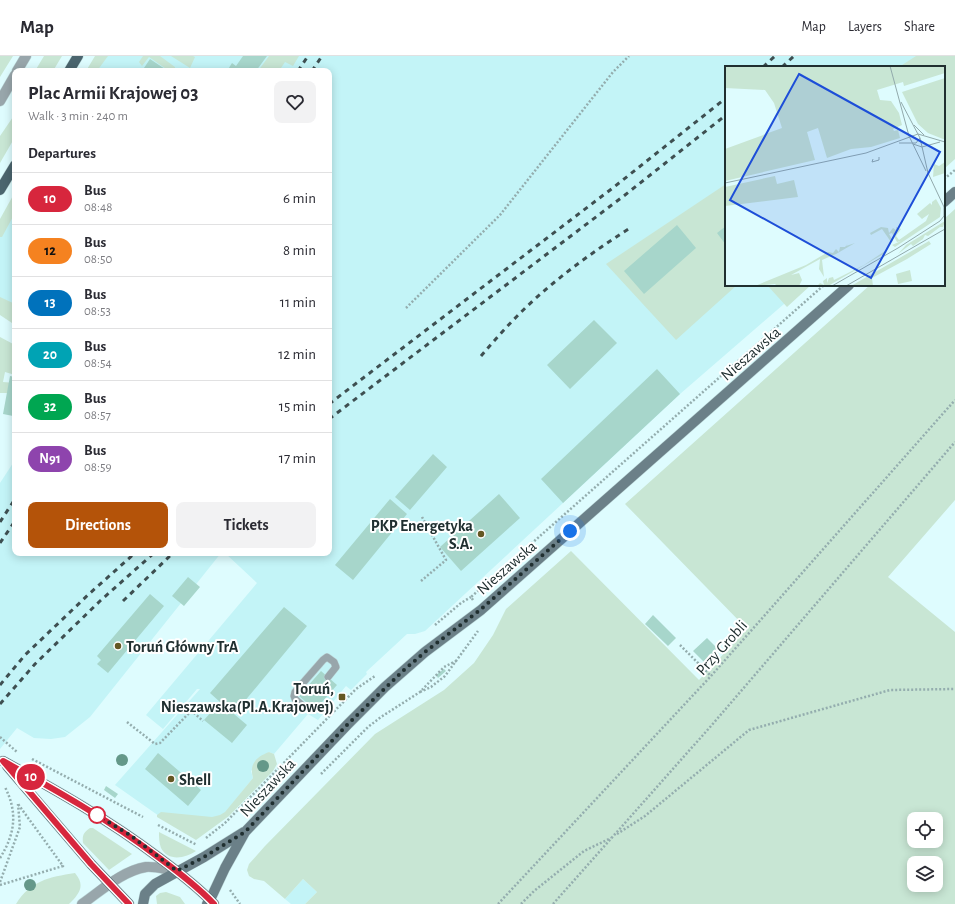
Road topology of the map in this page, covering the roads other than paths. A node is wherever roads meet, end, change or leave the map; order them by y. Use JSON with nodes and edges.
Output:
{"nodes":[{"id":1,"x":26,"y":56,"type":"edge"},
{"id":2,"x":78,"y":56,"type":"edge"},
{"id":3,"x":20,"y":68,"type":"edge"},
{"id":4,"x":71,"y":68,"type":"edge"},
{"id":5,"x":12,"y":80,"type":"edge"},
{"id":6,"x":0,"y":101,"type":"edge"},
{"id":7,"x":12,"y":169,"type":"edge"},
{"id":8,"x":0,"y":190,"type":"edge"},
{"id":9,"x":955,"y":192,"type":"edge"},
{"id":10,"x":945,"y":201,"type":"edge"},
{"id":11,"x":848,"y":286,"type":"edge"},
{"id":12,"x":328,"y":677,"type":"dead end"},
{"id":13,"x":303,"y":706,"type":"dead end"},
{"id":14,"x":1,"y":760,"type":"edge"},
{"id":15,"x":245,"y":832,"type":"junction"},
{"id":16,"x":177,"y":871,"type":"junction"},
{"id":17,"x":109,"y":884,"type":"junction"},
{"id":18,"x":210,"y":903,"type":"edge"},
{"id":19,"x":82,"y":904,"type":"edge"},
{"id":20,"x":129,"y":904,"type":"edge"},
{"id":21,"x":142,"y":904,"type":"edge"}],
"edges":[{"from":1,"to":3,"type":"street"},
{"from":2,"to":4,"type":"main road"},
{"from":5,"to":6,"type":"street"},
{"from":7,"to":8,"type":"main road"},
{"from":9,"to":10,"type":"main road"},
{"from":11,"to":15,"type":"main road","name":"Nieszawska"},
{"from":12,"to":13,"type":"lane"},
{"from":14,"to":16,"type":"main road"},
{"from":14,"to":17,"type":"main road"},
{"from":15,"to":16,"type":"main road","name":"Nieszawska"},
{"from":15,"to":18,"type":"main road","name":"Nieszawska"},
{"from":16,"to":17,"type":"street"},
{"from":16,"to":18,"type":"main road"},
{"from":16,"to":21,"type":"main road","name":"Nieszawska"},
{"from":17,"to":19,"type":"street"},
{"from":17,"to":20,"type":"main road"}]}
